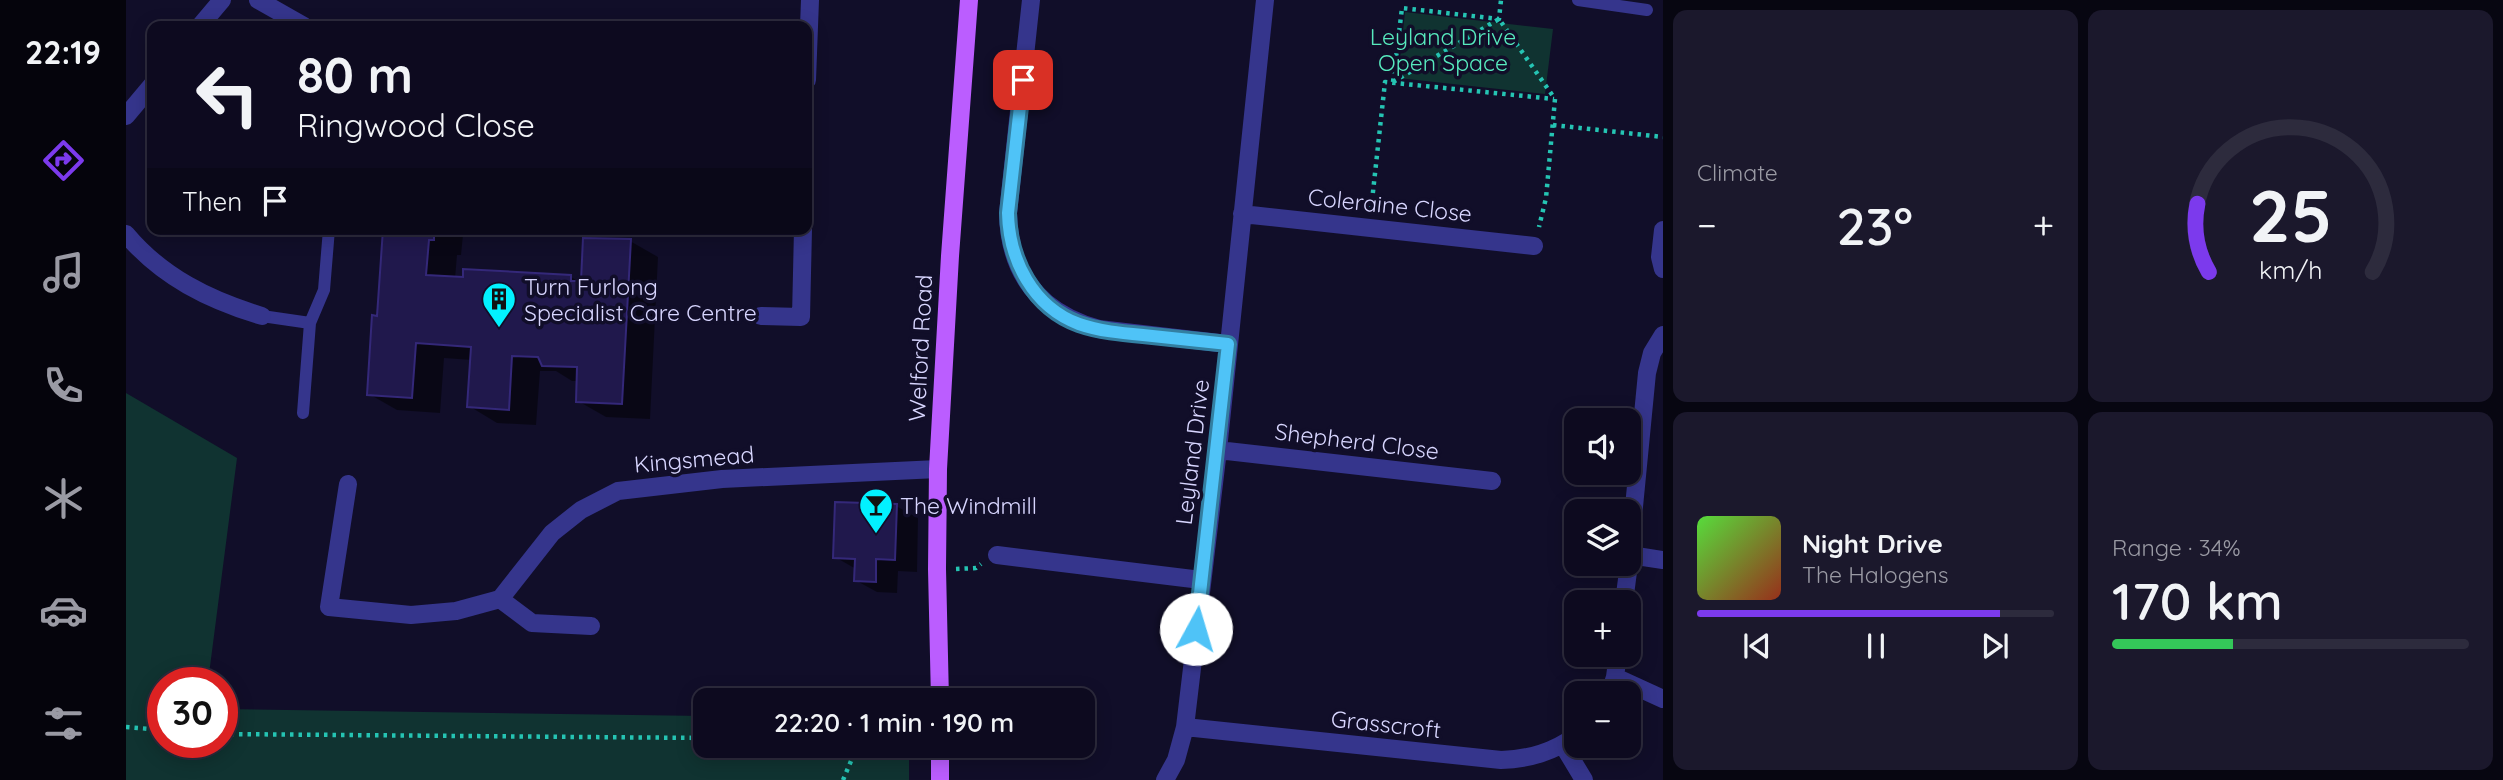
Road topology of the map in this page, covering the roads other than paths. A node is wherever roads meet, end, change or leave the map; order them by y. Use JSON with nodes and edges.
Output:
{"nodes":[{"id":1,"x":222,"y":0,"type":"edge"},
{"id":2,"x":258,"y":0,"type":"edge"},
{"id":3,"x":810,"y":0,"type":"edge"},
{"id":4,"x":969,"y":0,"type":"edge"},
{"id":5,"x":1031,"y":0,"type":"edge"},
{"id":6,"x":1265,"y":0,"type":"edge"},
{"id":7,"x":1578,"y":0,"type":"edge"},
{"id":8,"x":1647,"y":10,"type":"dead end"},
{"id":9,"x":204,"y":21,"type":"edge"},
{"id":10,"x":295,"y":21,"type":"edge"},
{"id":11,"x":809,"y":21,"type":"edge"},
{"id":12,"x":147,"y":91,"type":"edge"},
{"id":13,"x":126,"y":116,"type":"edge"},
{"id":14,"x":1242,"y":214,"type":"junction"},
{"id":15,"x":1663,"y":230,"type":"edge"},
{"id":16,"x":126,"y":233,"type":"edge"},
{"id":17,"x":329,"y":235,"type":"edge"},
{"id":18,"x":803,"y":235,"type":"edge"},
{"id":19,"x":1534,"y":246,"type":"road end"},
{"id":20,"x":1663,"y":269,"type":"edge"},
{"id":21,"x":261,"y":316,"type":"joint"},
{"id":22,"x":761,"y":316,"type":"dead end"},
{"id":23,"x":310,"y":323,"type":"junction"},
{"id":24,"x":1663,"y":335,"type":"edge"},
{"id":25,"x":1228,"y":344,"type":"junction"},
{"id":26,"x":303,"y":413,"type":"dead end"},
{"id":27,"x":1217,"y":450,"type":"junction"},
{"id":28,"x":938,"y":469,"type":"junction"},
{"id":29,"x":1492,"y":481,"type":"dead end"},
{"id":30,"x":348,"y":484,"type":"dead end"},
{"id":31,"x":1635,"y":499,"type":"edge"},
{"id":32,"x":997,"y":555,"type":"road end"},
{"id":33,"x":1641,"y":557,"type":"edge"},
{"id":34,"x":1663,"y":560,"type":"edge"},
{"id":35,"x":1201,"y":579,"type":"junction"},
{"id":36,"x":500,"y":599,"type":"junction"},
{"id":37,"x":591,"y":626,"type":"dead end"},
{"id":38,"x":940,"y":688,"type":"edge"},
{"id":39,"x":1641,"y":693,"type":"edge"},
{"id":40,"x":1663,"y":699,"type":"edge"},
{"id":41,"x":1185,"y":727,"type":"junction"},
{"id":42,"x":1564,"y":743,"type":"edge"},
{"id":43,"x":941,"y":758,"type":"edge"},
{"id":44,"x":1576,"y":758,"type":"edge"},
{"id":45,"x":940,"y":780,"type":"edge"},
{"id":46,"x":1165,"y":780,"type":"edge"},
{"id":47,"x":1584,"y":780,"type":"edge"}],
"edges":[{"from":1,"to":9,"type":"street"},
{"from":2,"to":10,"type":"street"},
{"from":3,"to":11,"type":"street"},
{"from":4,"to":28,"type":"main road","name":"Welford Road"},
{"from":5,"to":25,"type":"street"},
{"from":6,"to":14,"type":"street","name":"Leyland Drive"},
{"from":7,"to":8,"type":"lane"},
{"from":12,"to":13,"type":"street"},
{"from":14,"to":19,"type":"street","name":"Coleraine Close"},
{"from":14,"to":25,"type":"street","name":"Leyland Drive"},
{"from":15,"to":20,"type":"street"},
{"from":16,"to":21,"type":"street"},
{"from":17,"to":23,"type":"lane"},
{"from":18,"to":22,"type":"street"},
{"from":21,"to":23,"type":"lane"},
{"from":23,"to":26,"type":"lane"},
{"from":24,"to":31,"type":"street"},
{"from":25,"to":27,"type":"street","name":"Leyland Drive"},
{"from":27,"to":29,"type":"street","name":"Shepherd Close"},
{"from":27,"to":35,"type":"street","name":"Leyland Drive"},
{"from":28,"to":36,"type":"street","name":"Kingsmead"},
{"from":28,"to":38,"type":"main road","name":"Welford Road"},
{"from":30,"to":36,"type":"street"},
{"from":32,"to":35,"type":"street"},
{"from":33,"to":34,"type":"street"},
{"from":35,"to":41,"type":"street","name":"Leyland Drive"},
{"from":36,"to":37,"type":"street"},
{"from":39,"to":40,"type":"street"},
{"from":41,"to":42,"type":"street","name":"Grasscroft"},
{"from":41,"to":46,"type":"street","name":"Leyland Drive"},
{"from":43,"to":45,"type":"main road"},
{"from":44,"to":47,"type":"street"}]}
